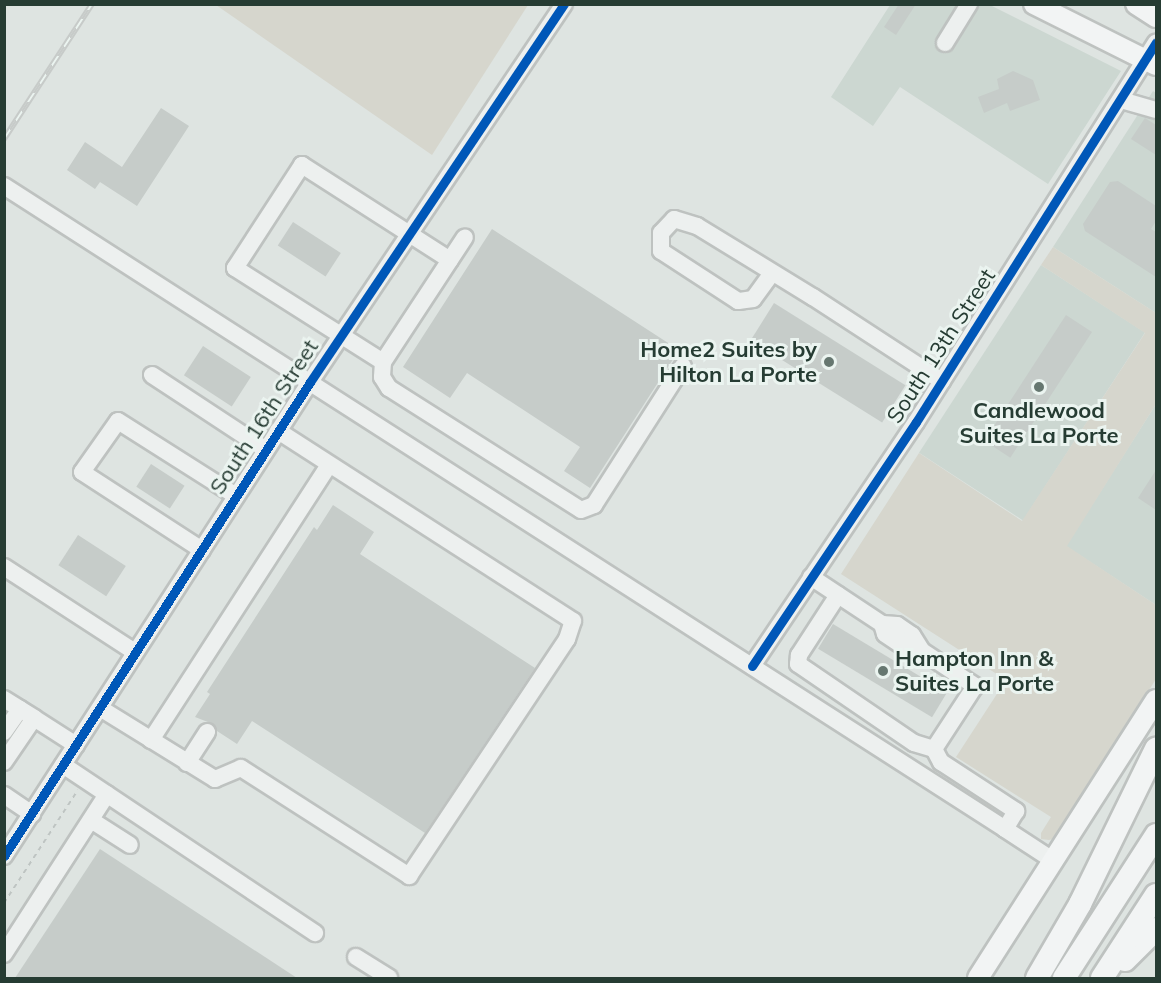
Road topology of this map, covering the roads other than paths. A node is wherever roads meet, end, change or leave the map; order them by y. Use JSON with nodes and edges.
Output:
{"nodes":[{"id":1,"x":564,"y":4,"type":"edge"},
{"id":2,"x":969,"y":4,"type":"edge"},
{"id":3,"x":1034,"y":4,"type":"edge"},
{"id":4,"x":1136,"y":4,"type":"edge"},
{"id":5,"x":1156,"y":16,"type":"edge"},
{"id":6,"x":945,"y":43,"type":"dead end"},
{"id":7,"x":1153,"y":56,"type":"edge"},
{"id":8,"x":1121,"y":100,"type":"junction"},
{"id":9,"x":1156,"y":111,"type":"edge"},
{"id":10,"x":4,"y":186,"type":"edge"},
{"id":11,"x":409,"y":234,"type":"junction"},
{"id":12,"x":465,"y":237,"type":"dead end"},
{"id":13,"x":450,"y":260,"type":"junction"},
{"id":14,"x":772,"y":273,"type":"junction"},
{"id":15,"x":342,"y":334,"type":"junction"},
{"id":16,"x":383,"y":362,"type":"junction"},
{"id":17,"x":683,"y":366,"type":"dead end"},
{"id":18,"x":152,"y":375,"type":"dead end"},
{"id":19,"x":942,"y":381,"type":"junction"},
{"id":20,"x":310,"y":382,"type":"junction"},
{"id":21,"x":278,"y":431,"type":"junction"},
{"id":22,"x":266,"y":450,"type":"junction"},
{"id":23,"x":329,"y":465,"type":"junction"},
{"id":24,"x":236,"y":496,"type":"junction"},
{"id":25,"x":202,"y":550,"type":"junction"},
{"id":26,"x":4,"y":567,"type":"edge"},
{"id":27,"x":811,"y":578,"type":"junction"},
{"id":28,"x":838,"y":595,"type":"junction"},
{"id":29,"x":135,"y":652,"type":"junction"},
{"id":30,"x":752,"y":666,"type":"junction"},
{"id":31,"x":4,"y":699,"type":"edge"},
{"id":32,"x":1156,"y":700,"type":"edge"},
{"id":33,"x":20,"y":708,"type":"junction"},
{"id":34,"x":100,"y":708,"type":"junction"},
{"id":35,"x":34,"y":718,"type":"junction"},
{"id":36,"x":4,"y":732,"type":"edge"},
{"id":37,"x":207,"y":732,"type":"dead end"},
{"id":38,"x":151,"y":740,"type":"junction"},
{"id":39,"x":76,"y":745,"type":"junction"},
{"id":40,"x":934,"y":749,"type":"junction"},
{"id":41,"x":1156,"y":749,"type":"edge"},
{"id":42,"x":4,"y":762,"type":"edge"},
{"id":43,"x":187,"y":763,"type":"junction"},
{"id":44,"x":63,"y":765,"type":"junction"},
{"id":45,"x":4,"y":795,"type":"edge"},
{"id":46,"x":107,"y":795,"type":"junction"},
{"id":47,"x":32,"y":814,"type":"junction"},
{"id":48,"x":91,"y":820,"type":"junction"},
{"id":49,"x":1005,"y":829,"type":"junction"},
{"id":50,"x":1156,"y":835,"type":"edge"},
{"id":51,"x":130,"y":845,"type":"dead end"},
{"id":52,"x":4,"y":856,"type":"edge"},
{"id":53,"x":1054,"y":861,"type":"junction"},
{"id":54,"x":1156,"y":895,"type":"edge"},
{"id":55,"x":1156,"y":929,"type":"edge"},
{"id":56,"x":315,"y":933,"type":"dead end"},
{"id":57,"x":4,"y":954,"type":"edge"},
{"id":58,"x":356,"y":957,"type":"dead end"},
{"id":59,"x":389,"y":978,"type":"edge"},
{"id":60,"x":978,"y":978,"type":"edge"},
{"id":61,"x":1037,"y":978,"type":"edge"},
{"id":62,"x":1064,"y":978,"type":"edge"},
{"id":63,"x":1102,"y":978,"type":"edge"},
{"id":64,"x":1107,"y":978,"type":"edge"}],
"edges":[{"from":1,"to":11,"type":"street","name":"South 16th Street"},
{"from":2,"to":6,"type":"street"},
{"from":3,"to":7,"type":"main road"},
{"from":4,"to":5,"type":"main road"},
{"from":7,"to":8,"type":"street","name":"South 13th Street"},
{"from":8,"to":9,"type":"street"},
{"from":8,"to":19,"type":"street","name":"South 13th Street"},
{"from":10,"to":20,"type":"street"},
{"from":11,"to":13,"type":"street"},
{"from":11,"to":15,"type":"street","name":"South 16th Street"},
{"from":11,"to":15,"type":"street"},
{"from":12,"to":13,"type":"street"},
{"from":13,"to":16,"type":"street"},
{"from":14,"to":14,"type":"street"},
{"from":14,"to":19,"type":"street"},
{"from":15,"to":16,"type":"street"},
{"from":15,"to":20,"type":"street","name":"South 16th Street"},
{"from":16,"to":17,"type":"street"},
{"from":18,"to":22,"type":"street"},
{"from":19,"to":27,"type":"street","name":"South 13th Street"},
{"from":20,"to":21,"type":"street","name":"South 16th Street"},
{"from":20,"to":30,"type":"street"},
{"from":21,"to":22,"type":"street","name":"South 16th Street"},
{"from":21,"to":23,"type":"street"},
{"from":22,"to":24,"type":"street","name":"South 16th Street"},
{"from":23,"to":38,"type":"street"},
{"from":23,"to":43,"type":"street"},
{"from":24,"to":25,"type":"street","name":"South 16th Street"},
{"from":24,"to":25,"type":"street"},
{"from":25,"to":29,"type":"street","name":"South 16th Street"},
{"from":26,"to":29,"type":"street"},
{"from":27,"to":28,"type":"street"},
{"from":27,"to":30,"type":"street","name":"South 13th Street"},
{"from":28,"to":40,"type":"street"},
{"from":28,"to":40,"type":"street"},
{"from":29,"to":34,"type":"street","name":"South 16th Street"},
{"from":30,"to":49,"type":"street"},
{"from":31,"to":33,"type":"street"},
{"from":32,"to":53,"type":"main road"},
{"from":33,"to":35,"type":"street"},
{"from":33,"to":36,"type":"street"},
{"from":34,"to":38,"type":"street"},
{"from":34,"to":39,"type":"street","name":"South 16th Street"},
{"from":35,"to":39,"type":"street"},
{"from":35,"to":42,"type":"street"},
{"from":37,"to":43,"type":"street"},
{"from":38,"to":43,"type":"street"},
{"from":39,"to":44,"type":"street","name":"South 16th Street"},
{"from":40,"to":49,"type":"street"},
{"from":41,"to":61,"type":"highway"},
{"from":44,"to":46,"type":"street"},
{"from":44,"to":47,"type":"street","name":"South 16th Street"},
{"from":45,"to":47,"type":"street"},
{"from":46,"to":48,"type":"street"},
{"from":46,"to":56,"type":"street"},
{"from":47,"to":52,"type":"street","name":"South 16th Street"},
{"from":48,"to":51,"type":"street"},
{"from":48,"to":57,"type":"street"},
{"from":49,"to":53,"type":"street"},
{"from":50,"to":62,"type":"highway"},
{"from":53,"to":60,"type":"main road"},
{"from":54,"to":63,"type":"highway"},
{"from":55,"to":64,"type":"highway"},
{"from":58,"to":59,"type":"street"}]}
